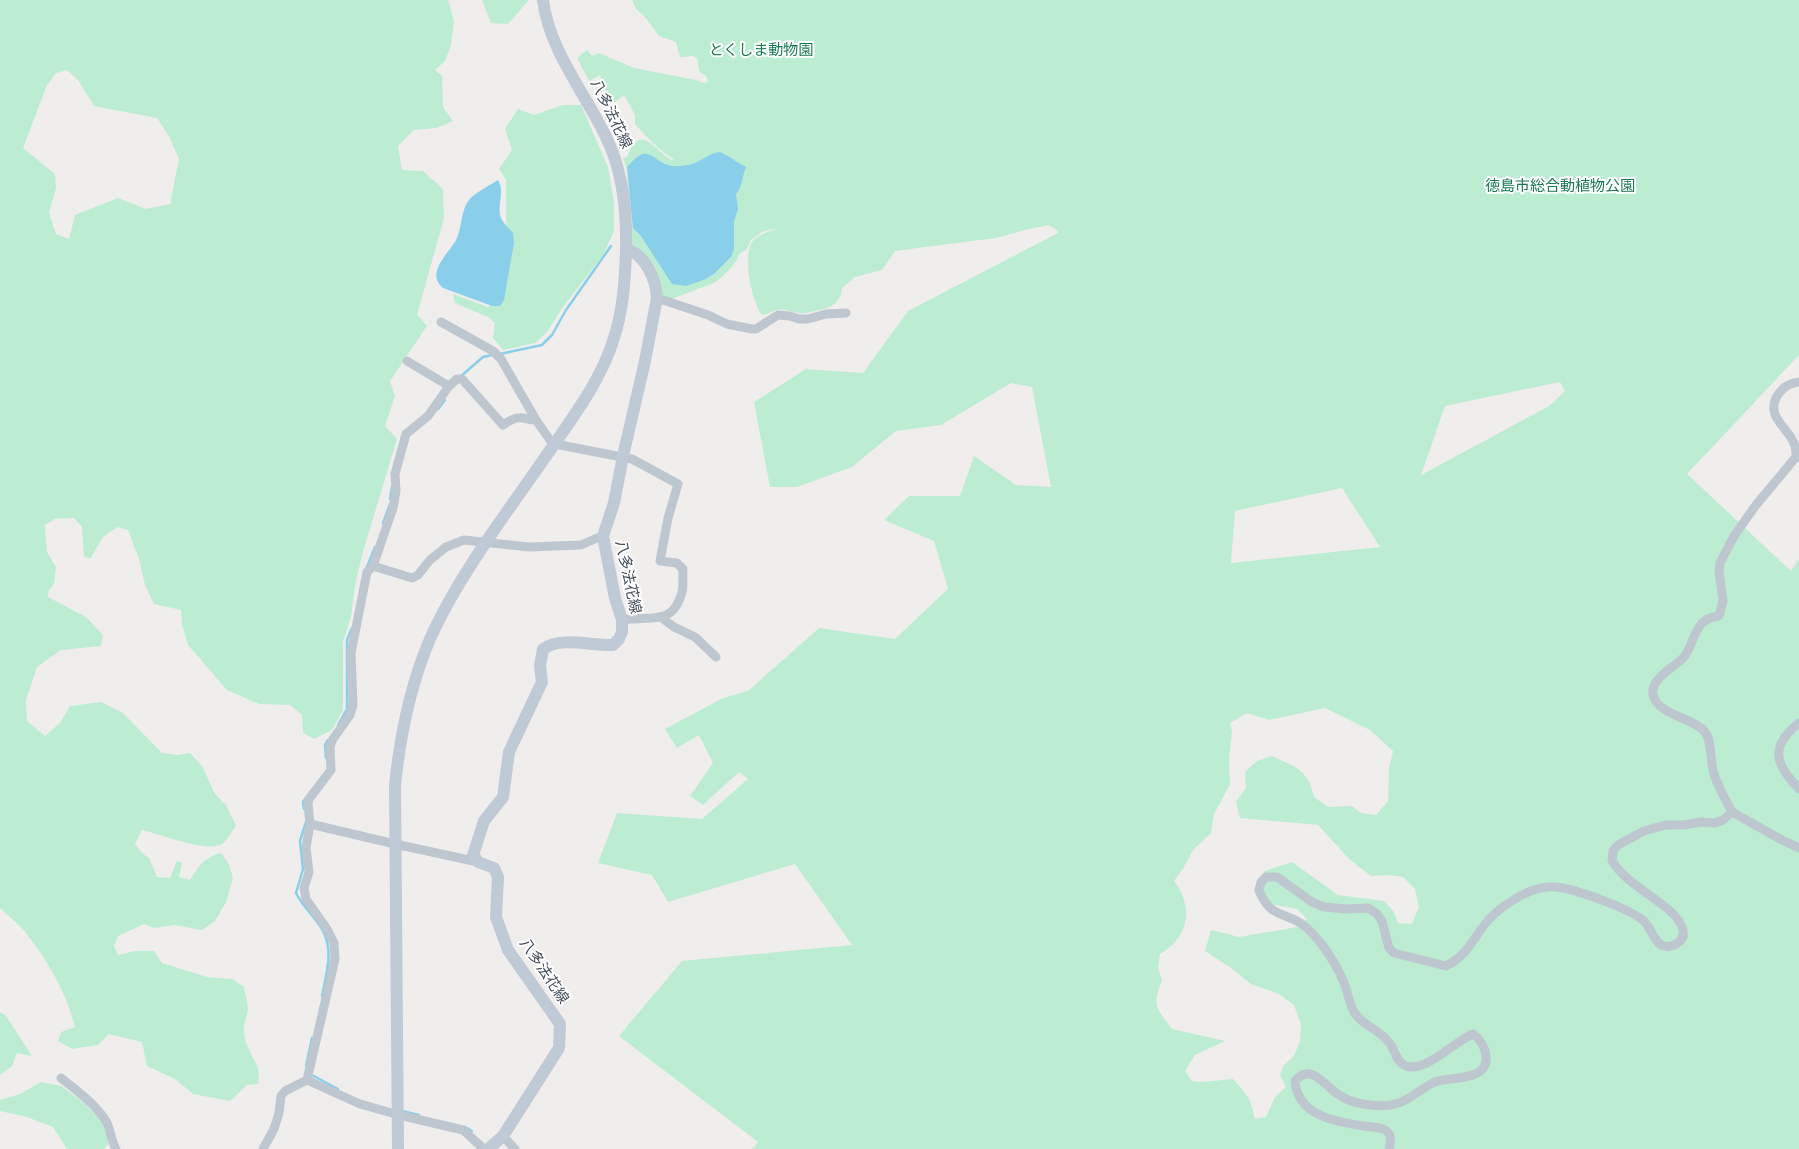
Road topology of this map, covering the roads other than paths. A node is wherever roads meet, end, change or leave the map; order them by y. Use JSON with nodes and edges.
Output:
{"nodes":[{"id":1,"x":543,"y":0,"type":"edge"},
{"id":2,"x":626,"y":248,"type":"junction"},
{"id":3,"x":657,"y":298,"type":"junction"},
{"id":4,"x":846,"y":313,"type":"dead end"},
{"id":5,"x":441,"y":322,"type":"dead end"},
{"id":6,"x":407,"y":361,"type":"dead end"},
{"id":7,"x":1799,"y":382,"type":"edge"},
{"id":8,"x":449,"y":386,"type":"junction"},
{"id":9,"x":536,"y":420,"type":"junction"},
{"id":10,"x":555,"y":444,"type":"junction"},
{"id":11,"x":623,"y":456,"type":"junction"},
{"id":12,"x":603,"y":536,"type":"junction"},
{"id":13,"x":487,"y":542,"type":"junction"},
{"id":14,"x":373,"y":566,"type":"junction"},
{"id":15,"x":662,"y":618,"type":"junction"},
{"id":16,"x":622,"y":620,"type":"junction"},
{"id":17,"x":716,"y":657,"type":"dead end"},
{"id":18,"x":1799,"y":723,"type":"edge"},
{"id":19,"x":1799,"y":789,"type":"edge"},
{"id":20,"x":1732,"y":812,"type":"junction"},
{"id":21,"x":310,"y":824,"type":"junction"},
{"id":22,"x":395,"y":844,"type":"junction"},
{"id":23,"x":1799,"y":848,"type":"edge"},
{"id":24,"x":478,"y":862,"type":"junction"},
{"id":25,"x":61,"y":1078,"type":"dead end"},
{"id":26,"x":306,"y":1080,"type":"junction"},
{"id":27,"x":398,"y":1115,"type":"junction"},
{"id":28,"x":503,"y":1136,"type":"junction"},
{"id":29,"x":116,"y":1149,"type":"edge"},
{"id":30,"x":263,"y":1149,"type":"edge"},
{"id":31,"x":398,"y":1149,"type":"edge"},
{"id":32,"x":486,"y":1149,"type":"edge"},
{"id":33,"x":515,"y":1149,"type":"edge"},
{"id":34,"x":1389,"y":1149,"type":"edge"}],
"edges":[{"from":1,"to":2,"type":"main road","name":"八多法花線"},
{"from":2,"to":3,"type":"main road","name":"八多法花線"},
{"from":2,"to":10,"type":"main road","name":"八多法花線"},
{"from":3,"to":4,"type":"street"},
{"from":3,"to":11,"type":"main road","name":"八多法花線"},
{"from":5,"to":9,"type":"street"},
{"from":6,"to":8,"type":"street"},
{"from":7,"to":20,"type":"street"},
{"from":8,"to":9,"type":"street"},
{"from":8,"to":14,"type":"street"},
{"from":9,"to":10,"type":"street"},
{"from":10,"to":11,"type":"street"},
{"from":10,"to":13,"type":"main road","name":"八多法花線"},
{"from":11,"to":12,"type":"main road","name":"八多法花線"},
{"from":11,"to":15,"type":"street"},
{"from":12,"to":13,"type":"street"},
{"from":12,"to":16,"type":"main road","name":"八多法花線"},
{"from":13,"to":14,"type":"street"},
{"from":13,"to":22,"type":"main road","name":"八多法花線"},
{"from":14,"to":21,"type":"street"},
{"from":15,"to":16,"type":"street"},
{"from":15,"to":17,"type":"street"},
{"from":16,"to":24,"type":"main road","name":"八多法花線"},
{"from":18,"to":19,"type":"street"},
{"from":20,"to":23,"type":"street"},
{"from":20,"to":34,"type":"street"},
{"from":21,"to":22,"type":"street"},
{"from":21,"to":26,"type":"street"},
{"from":22,"to":24,"type":"street"},
{"from":22,"to":27,"type":"main road","name":"八多法花線"},
{"from":24,"to":28,"type":"main road","name":"八多法花線"},
{"from":25,"to":29,"type":"street"},
{"from":26,"to":27,"type":"street"},
{"from":26,"to":30,"type":"street"},
{"from":27,"to":31,"type":"main road","name":"八多法花線"},
{"from":27,"to":32,"type":"street"},
{"from":28,"to":32,"type":"main road","name":"八多法花線"},
{"from":28,"to":33,"type":"street"}]}
